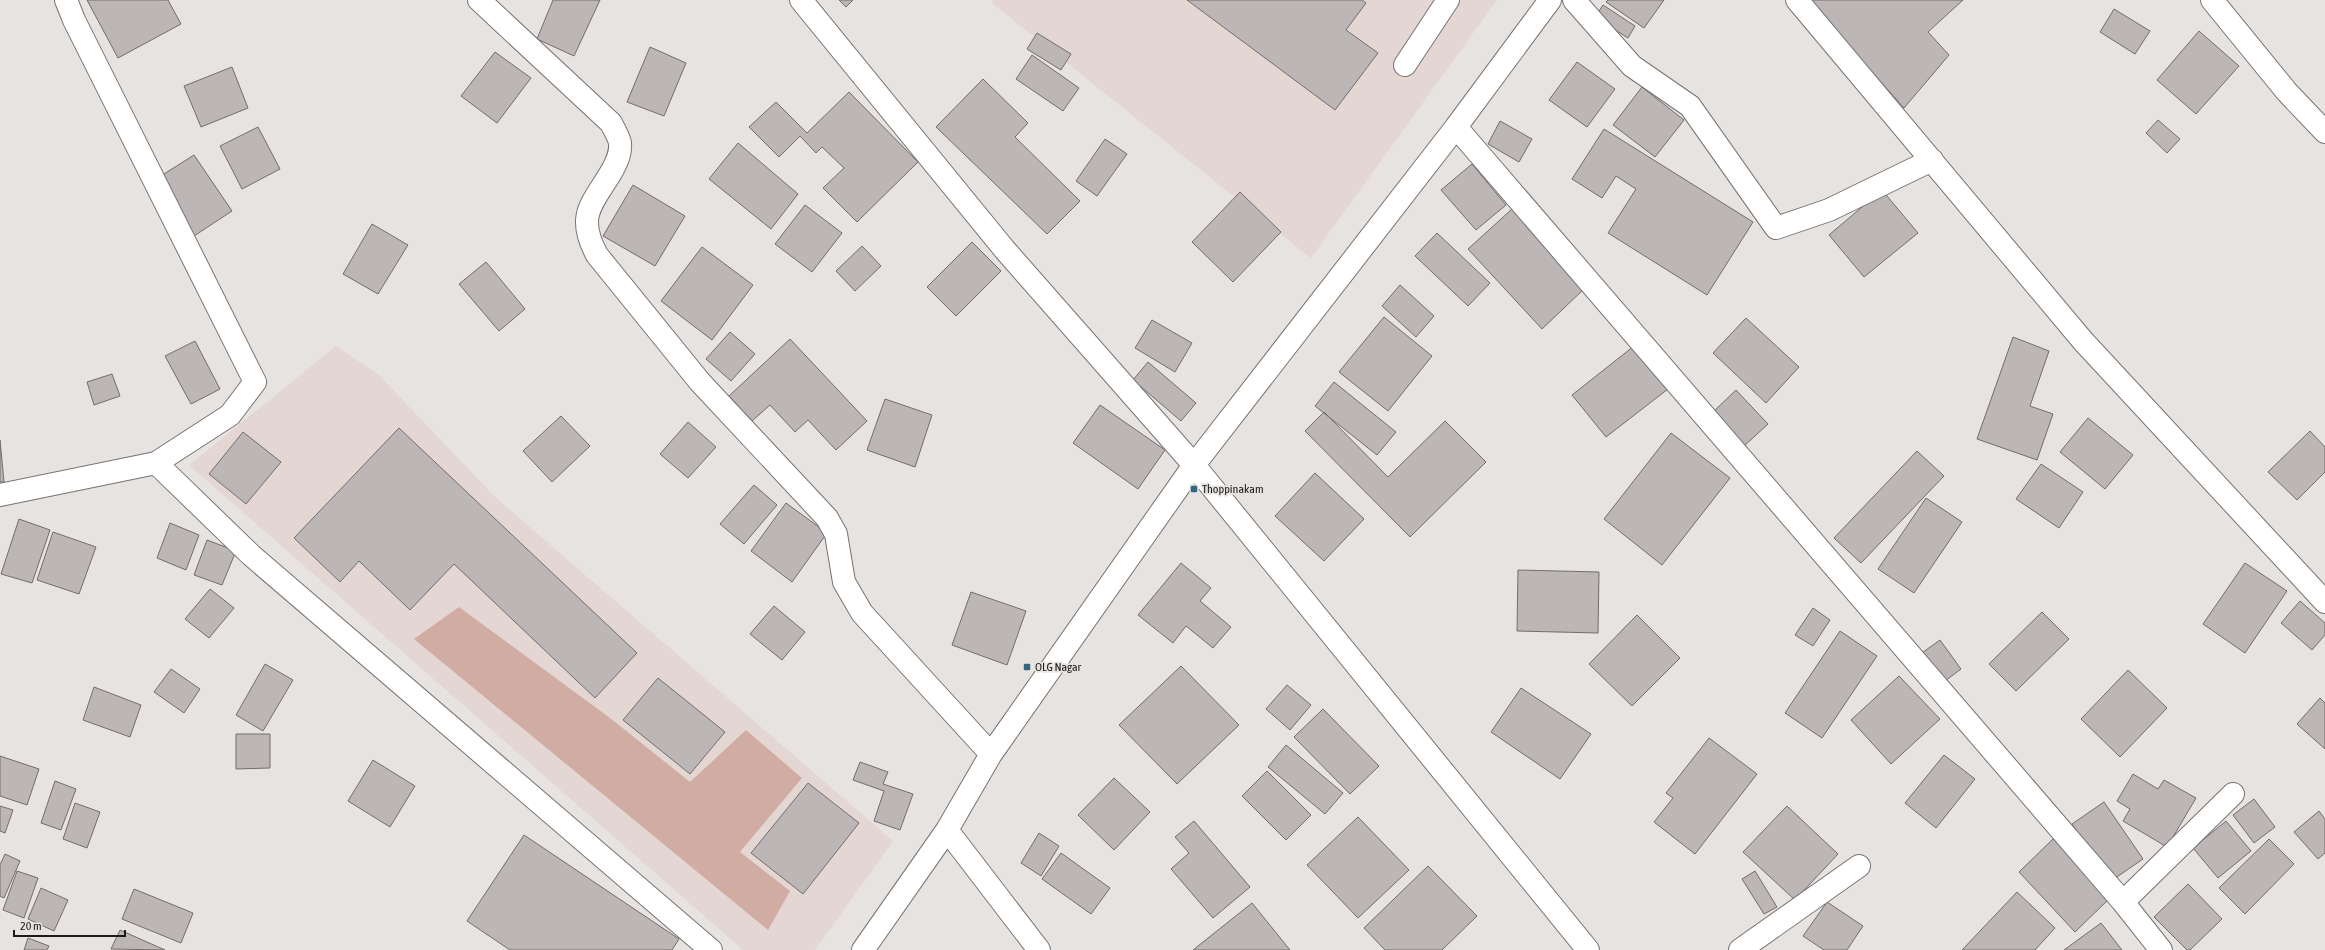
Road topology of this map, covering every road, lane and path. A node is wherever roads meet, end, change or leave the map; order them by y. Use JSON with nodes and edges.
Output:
{"nodes":[{"id":1,"x":66,"y":0,"type":"edge"},
{"id":2,"x":479,"y":0,"type":"edge"},
{"id":3,"x":801,"y":0,"type":"edge"},
{"id":4,"x":1448,"y":0,"type":"edge"},
{"id":5,"x":1550,"y":0,"type":"edge"},
{"id":6,"x":1574,"y":0,"type":"edge"},
{"id":7,"x":1797,"y":0,"type":"edge"},
{"id":8,"x":2212,"y":0,"type":"edge"},
{"id":9,"x":1405,"y":65,"type":"dead end"},
{"id":10,"x":1456,"y":127,"type":"junction"},
{"id":11,"x":2325,"y":132,"type":"edge"},
{"id":12,"x":1932,"y":160,"type":"junction"},
{"id":13,"x":156,"y":463,"type":"junction"},
{"id":14,"x":1194,"y":465,"type":"junction"},
{"id":15,"x":0,"y":495,"type":"edge"},
{"id":16,"x":2325,"y":602,"type":"edge"},
{"id":17,"x":991,"y":754,"type":"junction"},
{"id":18,"x":2234,"y":794,"type":"dead end"},
{"id":19,"x":947,"y":830,"type":"junction"},
{"id":20,"x":1859,"y":866,"type":"dead end"},
{"id":21,"x":2123,"y":902,"type":"junction"},
{"id":22,"x":711,"y":950,"type":"edge"},
{"id":23,"x":863,"y":950,"type":"edge"},
{"id":24,"x":1039,"y":950,"type":"edge"},
{"id":25,"x":1588,"y":950,"type":"edge"},
{"id":26,"x":1740,"y":950,"type":"edge"},
{"id":27,"x":2161,"y":950,"type":"edge"}],
"edges":[{"from":1,"to":13,"type":"street"},
{"from":2,"to":17,"type":"street"},
{"from":3,"to":14,"type":"street"},
{"from":4,"to":9,"type":"street"},
{"from":5,"to":10,"type":"street"},
{"from":6,"to":12,"type":"street"},
{"from":7,"to":12,"type":"street"},
{"from":8,"to":11,"type":"street"},
{"from":10,"to":14,"type":"street"},
{"from":10,"to":21,"type":"street"},
{"from":12,"to":16,"type":"street"},
{"from":13,"to":15,"type":"street"},
{"from":13,"to":22,"type":"street"},
{"from":14,"to":17,"type":"street"},
{"from":14,"to":25,"type":"street"},
{"from":17,"to":19,"type":"street"},
{"from":18,"to":21,"type":"street"},
{"from":19,"to":23,"type":"street"},
{"from":19,"to":24,"type":"street"},
{"from":20,"to":26,"type":"street"},
{"from":21,"to":27,"type":"street"}]}
